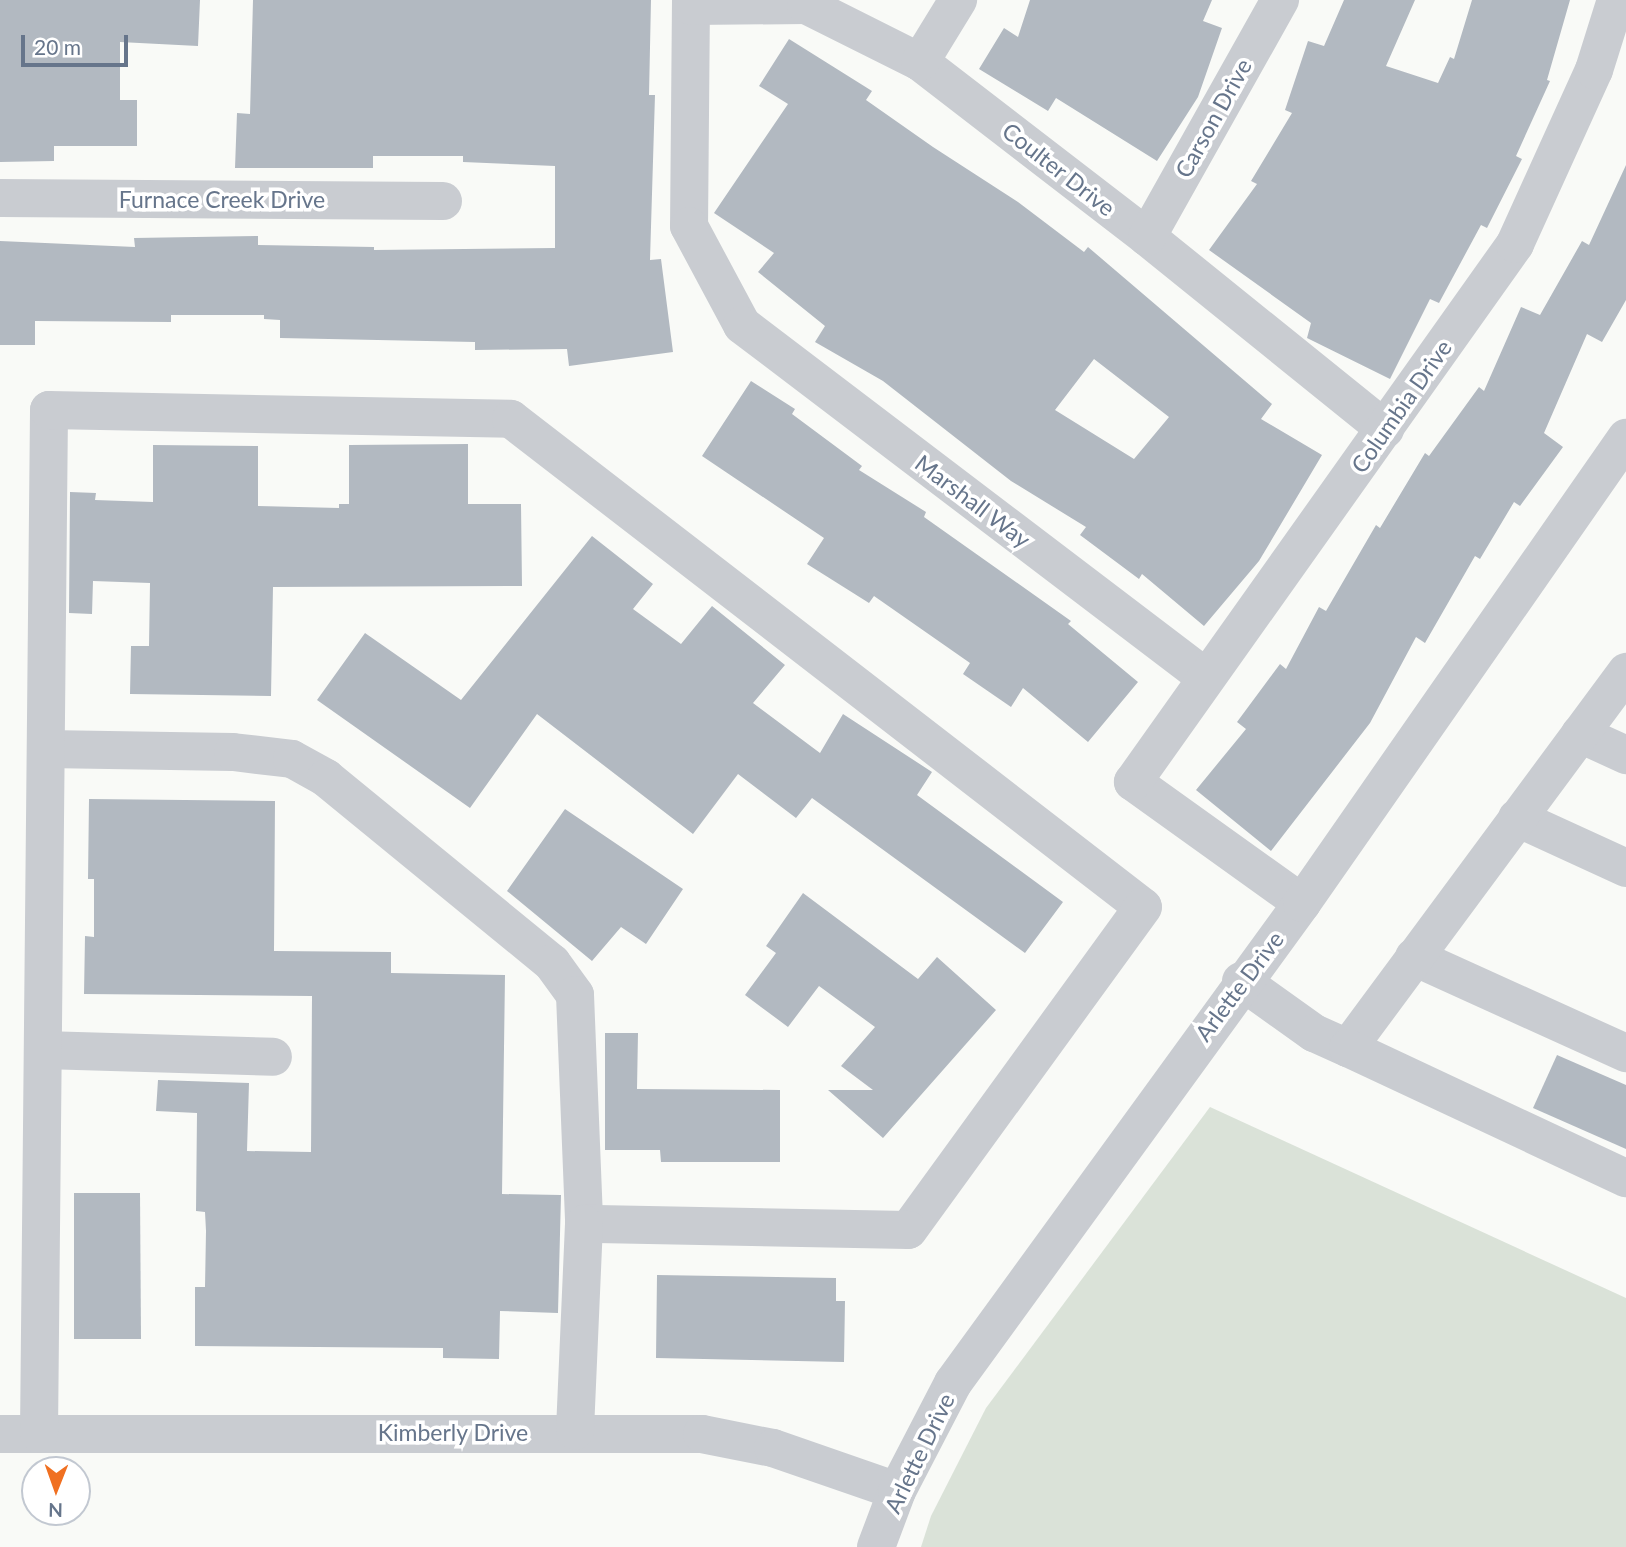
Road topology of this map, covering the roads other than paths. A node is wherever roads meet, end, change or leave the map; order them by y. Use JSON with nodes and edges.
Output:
{"nodes":[{"id":1,"x":958,"y":0,"type":"edge"},
{"id":2,"x":1280,"y":0,"type":"edge"},
{"id":3,"x":1616,"y":0,"type":"edge"},
{"id":4,"x":691,"y":3,"type":"edge"},
{"id":5,"x":920,"y":62,"type":"junction"},
{"id":6,"x":0,"y":198,"type":"edge"},
{"id":7,"x":443,"y":201,"type":"dead end"},
{"id":8,"x":1147,"y":237,"type":"junction"},
{"id":9,"x":1385,"y":429,"type":"junction"},
{"id":10,"x":1626,"y":439,"type":"edge"},
{"id":11,"x":1626,"y":672,"type":"edge"},
{"id":12,"x":1204,"y":676,"type":"junction"},
{"id":13,"x":1580,"y":734,"type":"junction"},
{"id":14,"x":46,"y":749,"type":"junction"},
{"id":15,"x":1626,"y":755,"type":"edge"},
{"id":16,"x":1517,"y":818,"type":"junction"},
{"id":17,"x":1626,"y":868,"type":"edge"},
{"id":18,"x":1302,"y":903,"type":"junction"},
{"id":19,"x":1414,"y":957,"type":"junction"},
{"id":20,"x":1241,"y":981,"type":"junction"},
{"id":21,"x":1348,"y":1048,"type":"junction"},
{"id":22,"x":43,"y":1050,"type":"junction"},
{"id":23,"x":1626,"y":1053,"type":"edge"},
{"id":24,"x":272,"y":1057,"type":"dead end"},
{"id":25,"x":1626,"y":1178,"type":"edge"},
{"id":26,"x":584,"y":1224,"type":"junction"},
{"id":27,"x":575,"y":1431,"type":"junction"},
{"id":28,"x":0,"y":1434,"type":"edge"},
{"id":29,"x":39,"y":1434,"type":"junction"},
{"id":30,"x":897,"y":1491,"type":"junction"},
{"id":31,"x":876,"y":1547,"type":"edge"}],
"edges":[{"from":1,"to":5,"type":"street"},
{"from":2,"to":8,"type":"street","name":"Carson Drive"},
{"from":3,"to":9,"type":"street","name":"Columbia Drive"},
{"from":4,"to":5,"type":"street","name":"Coulter Drive"},
{"from":4,"to":12,"type":"street","name":"Marshall Way"},
{"from":5,"to":8,"type":"street","name":"Coulter Drive"},
{"from":6,"to":7,"type":"street","name":"Furnace Creek Drive"},
{"from":8,"to":9,"type":"street","name":"Coulter Drive"},
{"from":9,"to":12,"type":"street","name":"Columbia Drive"},
{"from":10,"to":18,"type":"street","name":"Arlette Drive"},
{"from":11,"to":13,"type":"street"},
{"from":12,"to":18,"type":"street","name":"Columbia Drive"},
{"from":13,"to":15,"type":"street"},
{"from":13,"to":16,"type":"street"},
{"from":14,"to":22,"type":"street"},
{"from":14,"to":26,"type":"street"},
{"from":14,"to":26,"type":"street"},
{"from":16,"to":17,"type":"street"},
{"from":16,"to":19,"type":"street"},
{"from":18,"to":20,"type":"street","name":"Arlette Drive"},
{"from":19,"to":21,"type":"street"},
{"from":19,"to":23,"type":"street"},
{"from":20,"to":21,"type":"street"},
{"from":20,"to":30,"type":"street","name":"Arlette Drive"},
{"from":21,"to":25,"type":"street"},
{"from":22,"to":24,"type":"street"},
{"from":22,"to":29,"type":"street"},
{"from":26,"to":27,"type":"street"},
{"from":27,"to":29,"type":"street","name":"Kimberly Drive"},
{"from":27,"to":30,"type":"street","name":"Kimberly Drive"},
{"from":28,"to":29,"type":"street","name":"Kimberly Drive"},
{"from":30,"to":31,"type":"street","name":"Arlette Drive"}]}
